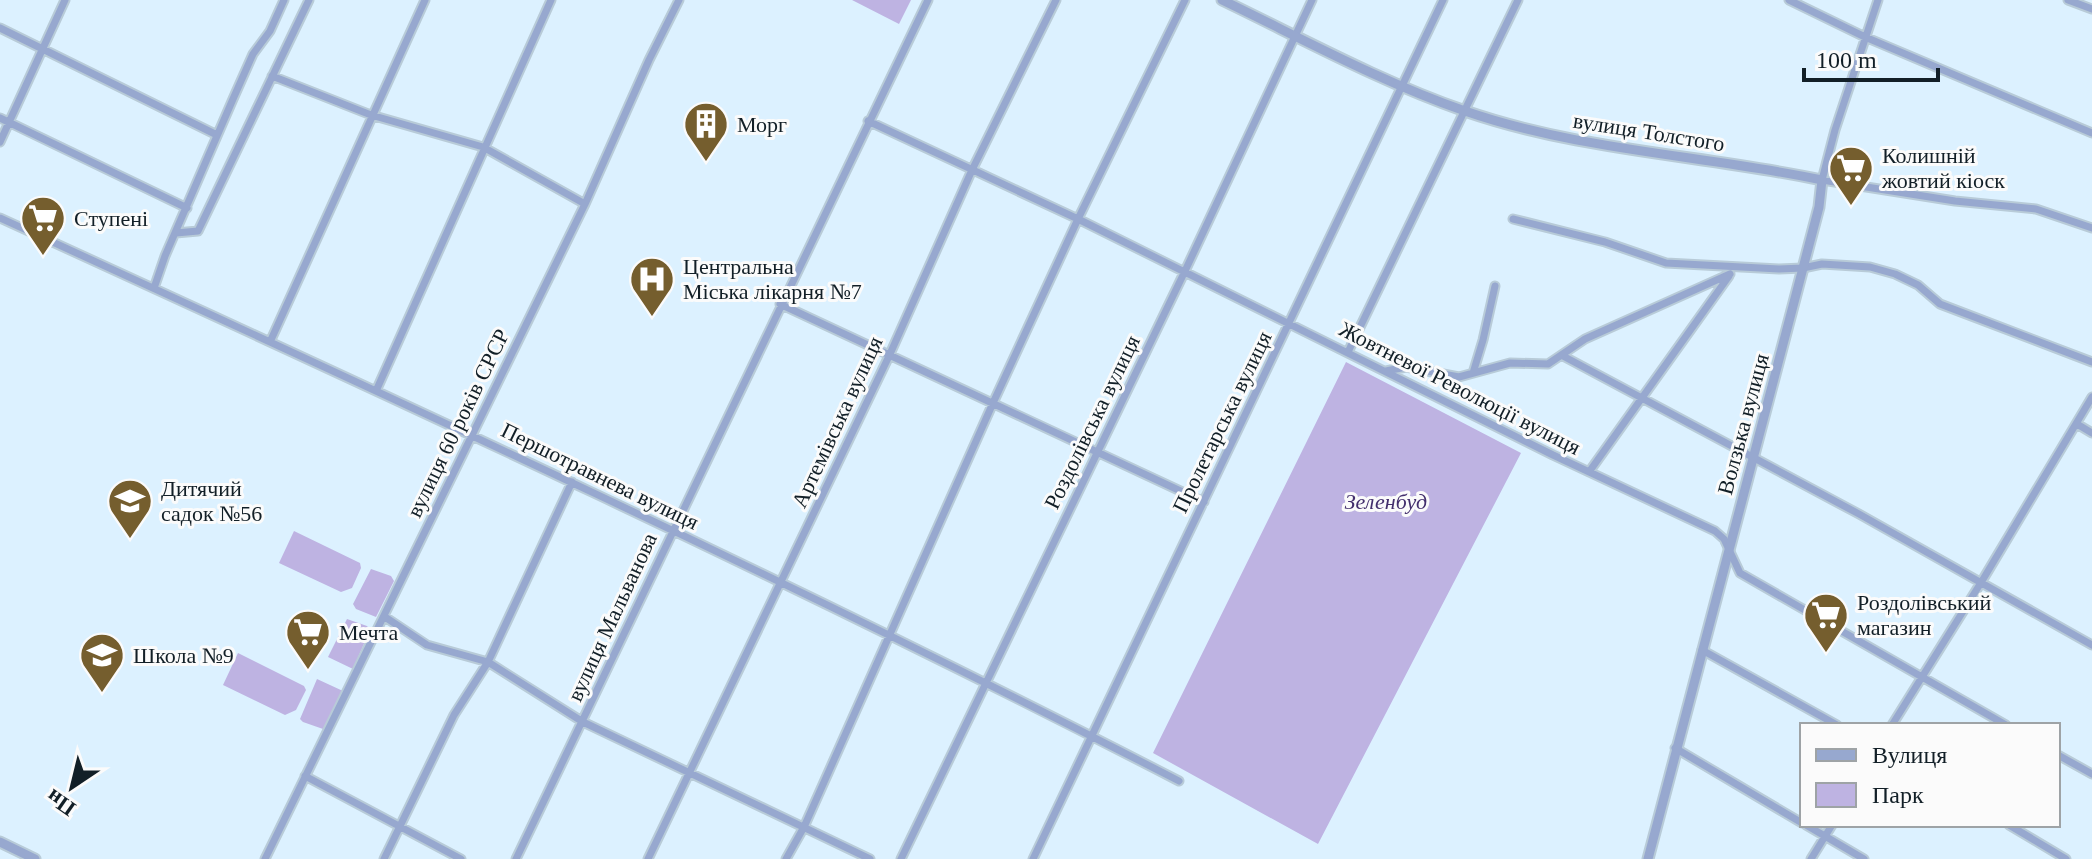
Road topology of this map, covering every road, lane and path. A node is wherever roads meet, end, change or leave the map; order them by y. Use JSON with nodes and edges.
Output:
{"nodes":[{"id":1,"x":65,"y":0,"type":"edge"},
{"id":2,"x":284,"y":0,"type":"edge"},
{"id":3,"x":309,"y":0,"type":"edge"},
{"id":4,"x":425,"y":0,"type":"edge"},
{"id":5,"x":551,"y":0,"type":"edge"},
{"id":6,"x":679,"y":0,"type":"edge"},
{"id":7,"x":928,"y":0,"type":"edge"},
{"id":8,"x":1056,"y":0,"type":"edge"},
{"id":9,"x":1185,"y":0,"type":"edge"},
{"id":10,"x":1222,"y":0,"type":"edge"},
{"id":11,"x":1312,"y":0,"type":"edge"},
{"id":12,"x":1443,"y":0,"type":"edge"},
{"id":13,"x":1518,"y":0,"type":"edge"},
{"id":14,"x":1789,"y":0,"type":"edge"},
{"id":15,"x":1878,"y":0,"type":"edge"},
{"id":16,"x":2068,"y":0,"type":"edge"},
{"id":17,"x":2092,"y":9,"type":"edge"},
{"id":18,"x":0,"y":28,"type":"edge"},
{"id":19,"x":1294,"y":34,"type":"junction"},
{"id":20,"x":1865,"y":37,"type":"junction"},
{"id":21,"x":42,"y":49,"type":"junction"},
{"id":22,"x":272,"y":76,"type":"junction"},
{"id":23,"x":1400,"y":85,"type":"junction"},
{"id":24,"x":1466,"y":111,"type":"junction"},
{"id":25,"x":371,"y":115,"type":"junction"},
{"id":26,"x":0,"y":118,"type":"edge"},
{"id":27,"x":868,"y":121,"type":"junction"},
{"id":28,"x":9,"y":122,"type":"junction"},
{"id":29,"x":2092,"y":133,"type":"edge"},
{"id":30,"x":217,"y":135,"type":"junction"},
{"id":31,"x":0,"y":142,"type":"edge"},
{"id":32,"x":483,"y":147,"type":"junction"},
{"id":33,"x":972,"y":170,"type":"junction"},
{"id":34,"x":1822,"y":180,"type":"junction"},
{"id":35,"x":585,"y":204,"type":"junction"},
{"id":36,"x":187,"y":208,"type":"junction"},
{"id":37,"x":0,"y":218,"type":"edge"},
{"id":38,"x":1078,"y":219,"type":"junction"},
{"id":39,"x":1513,"y":219,"type":"dead end"},
{"id":40,"x":2092,"y":228,"type":"edge"},
{"id":41,"x":176,"y":233,"type":"junction"},
{"id":42,"x":1803,"y":268,"type":"junction"},
{"id":43,"x":1185,"y":271,"type":"junction"},
{"id":44,"x":1733,"y":271,"type":"junction"},
{"id":45,"x":1495,"y":286,"type":"dead end"},
{"id":46,"x":154,"y":288,"type":"junction"},
{"id":47,"x":780,"y":304,"type":"junction"},
{"id":48,"x":1290,"y":322,"type":"junction"},
{"id":49,"x":270,"y":342,"type":"junction"},
{"id":50,"x":1348,"y":352,"type":"junction"},
{"id":51,"x":890,"y":354,"type":"junction"},
{"id":52,"x":1563,"y":356,"type":"junction"},
{"id":53,"x":2092,"y":362,"type":"edge"},
{"id":54,"x":1386,"y":371,"type":"junction"},
{"id":55,"x":1473,"y":373,"type":"junction"},
{"id":56,"x":376,"y":391,"type":"junction"},
{"id":57,"x":2092,"y":397,"type":"edge"},
{"id":58,"x":1640,"y":399,"type":"junction"},
{"id":59,"x":993,"y":403,"type":"junction"},
{"id":60,"x":2077,"y":424,"type":"junction"},
{"id":61,"x":2092,"y":433,"type":"edge"},
{"id":62,"x":472,"y":435,"type":"junction"},
{"id":63,"x":1097,"y":452,"type":"junction"},
{"id":64,"x":1753,"y":459,"type":"junction"},
{"id":65,"x":1589,"y":472,"type":"junction"},
{"id":66,"x":572,"y":482,"type":"junction"},
{"id":67,"x":1204,"y":502,"type":"junction"},
{"id":68,"x":672,"y":531,"type":"junction"},
{"id":69,"x":1729,"y":551,"type":"junction"},
{"id":70,"x":1982,"y":581,"type":"junction"},
{"id":71,"x":781,"y":582,"type":"junction"},
{"id":72,"x":385,"y":617,"type":"junction"},
{"id":73,"x":889,"y":636,"type":"junction"},
{"id":74,"x":2092,"y":645,"type":"edge"},
{"id":75,"x":1702,"y":650,"type":"junction"},
{"id":76,"x":488,"y":662,"type":"junction"},
{"id":77,"x":1921,"y":677,"type":"junction"},
{"id":78,"x":986,"y":683,"type":"junction"},
{"id":79,"x":583,"y":722,"type":"junction"},
{"id":80,"x":1833,"y":723,"type":"edge"},
{"id":81,"x":1893,"y":723,"type":"edge"},
{"id":82,"x":2002,"y":723,"type":"edge"},
{"id":83,"x":1092,"y":736,"type":"junction"},
{"id":84,"x":1675,"y":748,"type":"junction"},
{"id":85,"x":2060,"y":756,"type":"edge"},
{"id":86,"x":690,"y":771,"type":"junction"},
{"id":87,"x":2092,"y":774,"type":"edge"},
{"id":88,"x":305,"y":776,"type":"junction"},
{"id":89,"x":1179,"y":781,"type":"dead end"},
{"id":90,"x":1800,"y":822,"type":"edge"},
{"id":91,"x":400,"y":826,"type":"junction"},
{"id":92,"x":804,"y":827,"type":"junction"},
{"id":93,"x":1809,"y":827,"type":"edge"},
{"id":94,"x":1831,"y":827,"type":"edge"},
{"id":95,"x":2012,"y":827,"type":"edge"},
{"id":96,"x":1826,"y":837,"type":"junction"},
{"id":97,"x":0,"y":842,"type":"edge"},
{"id":98,"x":35,"y":859,"type":"edge"},
{"id":99,"x":265,"y":859,"type":"edge"},
{"id":100,"x":384,"y":859,"type":"edge"},
{"id":101,"x":461,"y":859,"type":"edge"},
{"id":102,"x":516,"y":859,"type":"edge"},
{"id":103,"x":648,"y":859,"type":"edge"},
{"id":104,"x":786,"y":859,"type":"edge"},
{"id":105,"x":870,"y":859,"type":"edge"},
{"id":106,"x":901,"y":859,"type":"edge"},
{"id":107,"x":1033,"y":859,"type":"edge"},
{"id":108,"x":1648,"y":859,"type":"edge"},
{"id":109,"x":1811,"y":859,"type":"edge"},
{"id":110,"x":1864,"y":859,"type":"edge"},
{"id":111,"x":2066,"y":859,"type":"edge"}],
"edges":[{"from":1,"to":21,"type":"street"},
{"from":2,"to":30,"type":"street"},
{"from":3,"to":22,"type":"street"},
{"from":4,"to":25,"type":"street"},
{"from":5,"to":32,"type":"street"},
{"from":6,"to":35,"type":"street","name":"вулиця 60 років СРСР"},
{"from":7,"to":27,"type":"street","name":"вулиця Мальванова"},
{"from":8,"to":33,"type":"street","name":"Артемівська вулиця"},
{"from":9,"to":38,"type":"street"},
{"from":10,"to":19,"type":"street","name":"вулиця Толстого"},
{"from":11,"to":19,"type":"street","name":"Роздолівська вулиця"},
{"from":12,"to":23,"type":"street","name":"Пролетарська вулиця"},
{"from":13,"to":24,"type":"street"},
{"from":14,"to":20,"type":"street"},
{"from":15,"to":20,"type":"street","name":"Волзька вулиця"},
{"from":16,"to":17,"type":"street"},
{"from":18,"to":21,"type":"street"},
{"from":19,"to":23,"type":"street","name":"вулиця Толстого"},
{"from":19,"to":43,"type":"street","name":"Роздолівська вулиця"},
{"from":20,"to":29,"type":"street"},
{"from":20,"to":34,"type":"street","name":"Волзька вулиця"},
{"from":21,"to":28,"type":"street"},
{"from":21,"to":30,"type":"street"},
{"from":22,"to":25,"type":"street"},
{"from":22,"to":41,"type":"street"},
{"from":23,"to":24,"type":"street","name":"вулиця Толстого"},
{"from":23,"to":48,"type":"street","name":"Пролетарська вулиця"},
{"from":24,"to":34,"type":"street","name":"вулиця Толстого"},
{"from":24,"to":50,"type":"street"},
{"from":25,"to":32,"type":"street"},
{"from":25,"to":49,"type":"street"},
{"from":26,"to":28,"type":"street"},
{"from":27,"to":33,"type":"street","name":"Жовтневої Революції вулиця"},
{"from":27,"to":47,"type":"street","name":"вулиця Мальванова"},
{"from":28,"to":31,"type":"street"},
{"from":28,"to":36,"type":"street"},
{"from":30,"to":36,"type":"street"},
{"from":32,"to":35,"type":"street"},
{"from":32,"to":56,"type":"street"},
{"from":33,"to":38,"type":"street","name":"Жовтневої Революції вулиця"},
{"from":33,"to":51,"type":"street","name":"Артемівська вулиця"},
{"from":34,"to":40,"type":"street","name":"вулиця Толстого"},
{"from":34,"to":42,"type":"street","name":"Волзька вулиця"},
{"from":35,"to":62,"type":"street","name":"вулиця 60 років СРСР"},
{"from":36,"to":41,"type":"street"},
{"from":37,"to":46,"type":"street","name":"Першотравнева вулиця"},
{"from":38,"to":43,"type":"street","name":"Жовтневої Революції вулиця"},
{"from":38,"to":59,"type":"street"},
{"from":39,"to":44,"type":"street"},
{"from":41,"to":46,"type":"street"},
{"from":42,"to":44,"type":"street"},
{"from":42,"to":53,"type":"street"},
{"from":42,"to":64,"type":"street","name":"Волзька вулиця"},
{"from":43,"to":48,"type":"street","name":"Жовтневої Революції вулиця"},
{"from":43,"to":63,"type":"street","name":"Роздолівська вулиця"},
{"from":44,"to":52,"type":"street"},
{"from":44,"to":58,"type":"street"},
{"from":45,"to":55,"type":"street"},
{"from":46,"to":49,"type":"street","name":"Першотравнева вулиця"},
{"from":47,"to":51,"type":"street"},
{"from":47,"to":68,"type":"street","name":"вулиця Мальванова"},
{"from":48,"to":50,"type":"street","name":"Жовтневої Революції вулиця"},
{"from":48,"to":67,"type":"street","name":"Пролетарська вулиця"},
{"from":49,"to":56,"type":"street","name":"Першотравнева вулиця"},
{"from":50,"to":54,"type":"street","name":"Жовтневої Революції вулиця"},
{"from":51,"to":59,"type":"street"},
{"from":51,"to":71,"type":"street","name":"Артемівська вулиця"},
{"from":52,"to":55,"type":"street"},
{"from":52,"to":58,"type":"street"},
{"from":54,"to":55,"type":"street"},
{"from":54,"to":65,"type":"street","name":"Жовтневої Революції вулиця"},
{"from":56,"to":62,"type":"street","name":"Першотравнева вулиця"},
{"from":57,"to":60,"type":"street"},
{"from":58,"to":64,"type":"street"},
{"from":58,"to":65,"type":"street"},
{"from":59,"to":63,"type":"street"},
{"from":59,"to":73,"type":"street"},
{"from":60,"to":61,"type":"street"},
{"from":60,"to":70,"type":"street"},
{"from":62,"to":66,"type":"street","name":"Першотравнева вулиця"},
{"from":62,"to":72,"type":"street","name":"вулиця 60 років СРСР"},
{"from":63,"to":67,"type":"street"},
{"from":63,"to":78,"type":"street","name":"Роздолівська вулиця"},
{"from":64,"to":69,"type":"street","name":"Волзька вулиця"},
{"from":64,"to":70,"type":"street"},
{"from":65,"to":69,"type":"street","name":"Жовтневої Революції вулиця"},
{"from":66,"to":68,"type":"street","name":"Першотравнева вулиця"},
{"from":66,"to":76,"type":"street"},
{"from":67,"to":83,"type":"street","name":"Пролетарська вулиця"},
{"from":68,"to":71,"type":"street","name":"Першотравнева вулиця"},
{"from":68,"to":79,"type":"street","name":"вулиця Мальванова"},
{"from":69,"to":75,"type":"street","name":"Волзька вулиця"},
{"from":69,"to":77,"type":"street","name":"Жовтневої Революції вулиця"},
{"from":70,"to":74,"type":"street"},
{"from":70,"to":77,"type":"street"},
{"from":71,"to":73,"type":"street","name":"Першотравнева вулиця"},
{"from":71,"to":86,"type":"street","name":"Артемівська вулиця"},
{"from":72,"to":76,"type":"street"},
{"from":72,"to":88,"type":"street","name":"вулиця 60 років СРСР"},
{"from":73,"to":78,"type":"street","name":"Першотравнева вулиця"},
{"from":73,"to":92,"type":"street"},
{"from":75,"to":80,"type":"street"},
{"from":75,"to":84,"type":"street","name":"Волзька вулиця"},
{"from":76,"to":79,"type":"street"},
{"from":76,"to":91,"type":"street"},
{"from":77,"to":81,"type":"street"},
{"from":77,"to":82,"type":"street","name":"Жовтневої Революції вулиця"},
{"from":78,"to":83,"type":"street","name":"Першотравнева вулиця"},
{"from":78,"to":106,"type":"street","name":"Роздолівська вулиця"},
{"from":79,"to":86,"type":"street"},
{"from":79,"to":102,"type":"street","name":"вулиця Мальванова"},
{"from":83,"to":89,"type":"street","name":"Першотравнева вулиця"},
{"from":83,"to":107,"type":"street","name":"Пролетарська вулиця"},
{"from":84,"to":90,"type":"street"},
{"from":84,"to":108,"type":"street","name":"Волзька вулиця"},
{"from":85,"to":87,"type":"street"},
{"from":86,"to":92,"type":"street"},
{"from":86,"to":103,"type":"street","name":"Артемівська вулиця"},
{"from":88,"to":91,"type":"street"},
{"from":88,"to":99,"type":"street","name":"вулиця 60 років СРСР"},
{"from":91,"to":100,"type":"street"},
{"from":91,"to":101,"type":"street"},
{"from":92,"to":104,"type":"street"},
{"from":92,"to":105,"type":"street"},
{"from":93,"to":96,"type":"street"},
{"from":94,"to":96,"type":"street"},
{"from":95,"to":111,"type":"street"},
{"from":96,"to":109,"type":"street"},
{"from":96,"to":110,"type":"street"},
{"from":97,"to":98,"type":"street"}]}
